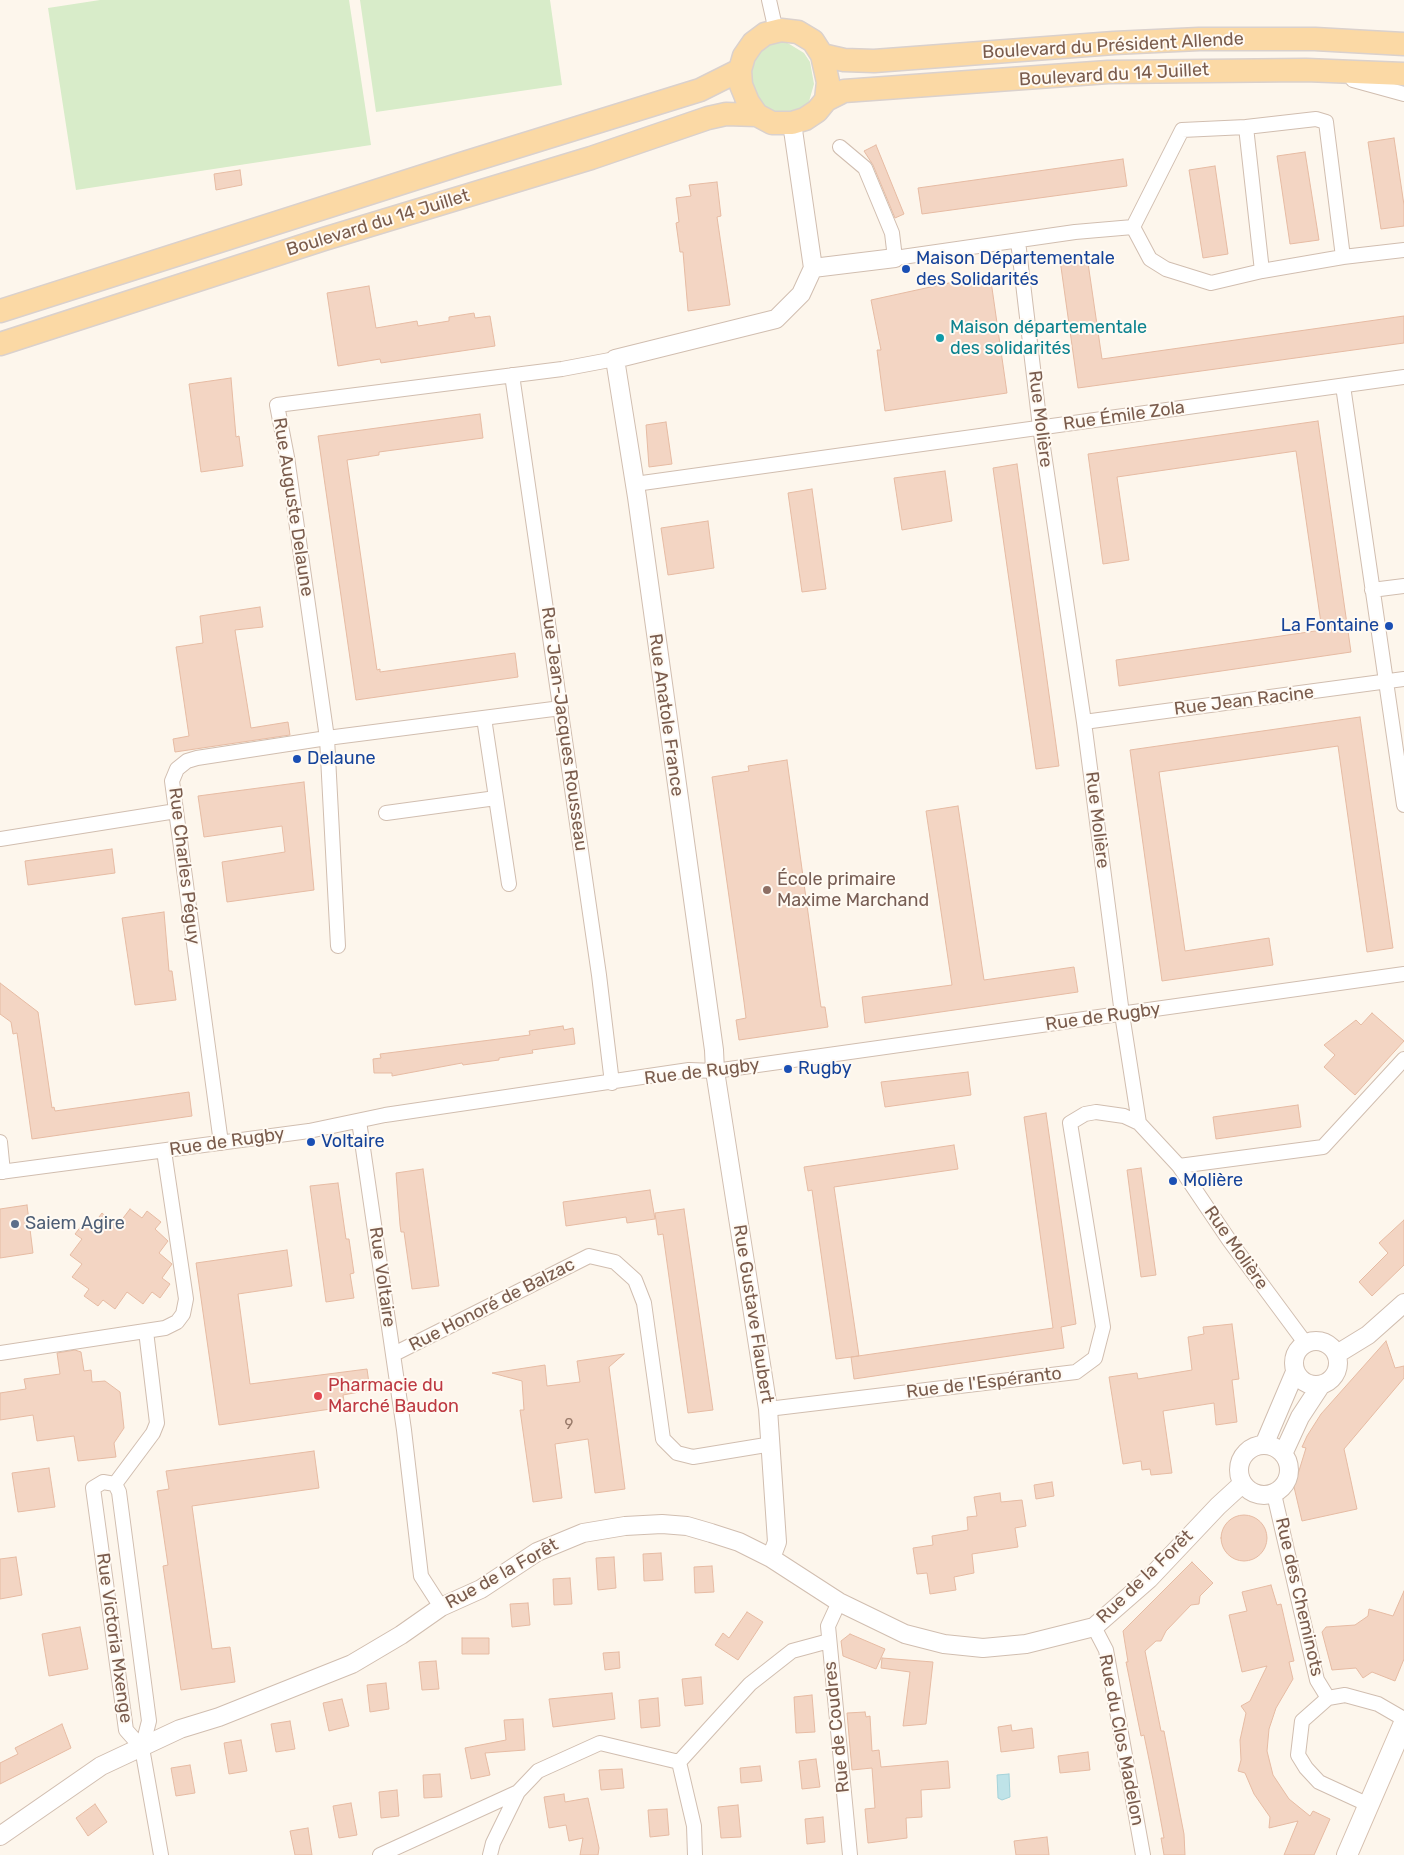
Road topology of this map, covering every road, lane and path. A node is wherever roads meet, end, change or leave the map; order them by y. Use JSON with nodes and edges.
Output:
{"nodes":[{"id":1,"x":769,"y":0,"type":"edge"},
{"id":2,"x":776,"y":31,"type":"junction"},
{"id":3,"x":1404,"y":44,"type":"edge"},
{"id":4,"x":822,"y":55,"type":"junction"},
{"id":5,"x":740,"y":70,"type":"junction"},
{"id":6,"x":1306,"y":70,"type":"junction"},
{"id":7,"x":1404,"y":74,"type":"edge"},
{"id":8,"x":1404,"y":94,"type":"edge"},
{"id":9,"x":826,"y":100,"type":"junction"},
{"id":10,"x":758,"y":115,"type":"junction"},
{"id":11,"x":792,"y":123,"type":"junction"},
{"id":12,"x":1246,"y":127,"type":"junction"},
{"id":13,"x":840,"y":147,"type":"dead end"},
{"id":14,"x":1133,"y":227,"type":"junction"},
{"id":15,"x":1018,"y":241,"type":"junction"},
{"id":16,"x":1404,"y":250,"type":"edge"},
{"id":17,"x":1343,"y":257,"type":"junction"},
{"id":18,"x":895,"y":258,"type":"junction"},
{"id":19,"x":813,"y":268,"type":"junction"},
{"id":20,"x":1262,"y":271,"type":"junction"},
{"id":21,"x":0,"y":311,"type":"edge"},
{"id":22,"x":0,"y":344,"type":"edge"},
{"id":23,"x":615,"y":359,"type":"junction"},
{"id":24,"x":512,"y":375,"type":"junction"},
{"id":25,"x":1404,"y":377,"type":"edge"},
{"id":26,"x":1343,"y":386,"type":"junction"},
{"id":27,"x":1040,"y":428,"type":"junction"},
{"id":28,"x":635,"y":484,"type":"junction"},
{"id":29,"x":1404,"y":586,"type":"edge"},
{"id":30,"x":1372,"y":590,"type":"junction"},
{"id":31,"x":1404,"y":679,"type":"edge"},
{"id":32,"x":1387,"y":682,"type":"junction"},
{"id":33,"x":561,"y":708,"type":"junction"},
{"id":34,"x":484,"y":718,"type":"junction"},
{"id":35,"x":1084,"y":722,"type":"junction"},
{"id":36,"x":327,"y":738,"type":"junction"},
{"id":37,"x":496,"y":798,"type":"junction"},
{"id":38,"x":1404,"y":805,"type":"edge"},
{"id":39,"x":176,"y":811,"type":"junction"},
{"id":40,"x":386,"y":813,"type":"dead end"},
{"id":41,"x":0,"y":839,"type":"edge"},
{"id":42,"x":509,"y":884,"type":"dead end"},
{"id":43,"x":338,"y":946,"type":"dead end"},
{"id":44,"x":1404,"y":974,"type":"edge"},
{"id":45,"x":1122,"y":1014,"type":"junction"},
{"id":46,"x":1404,"y":1059,"type":"edge"},
{"id":47,"x":715,"y":1071,"type":"junction"},
{"id":48,"x":612,"y":1083,"type":"junction"},
{"id":49,"x":359,"y":1121,"type":"junction"},
{"id":50,"x":1139,"y":1122,"type":"junction"},
{"id":51,"x":0,"y":1142,"type":"edge"},
{"id":52,"x":221,"y":1143,"type":"junction"},
{"id":53,"x":164,"y":1152,"type":"junction"},
{"id":54,"x":1179,"y":1166,"type":"junction"},
{"id":55,"x":2,"y":1172,"type":"edge"},
{"id":56,"x":1404,"y":1303,"type":"edge"},
{"id":57,"x":146,"y":1331,"type":"junction"},
{"id":58,"x":1306,"y":1344,"type":"junction"},
{"id":59,"x":0,"y":1353,"type":"edge"},
{"id":60,"x":394,"y":1354,"type":"junction"},
{"id":61,"x":1336,"y":1354,"type":"junction"},
{"id":62,"x":1295,"y":1372,"type":"junction"},
{"id":63,"x":1321,"y":1385,"type":"junction"},
{"id":64,"x":768,"y":1410,"type":"junction"},
{"id":65,"x":772,"y":1444,"type":"junction"},
{"id":66,"x":1264,"y":1445,"type":"junction"},
{"id":67,"x":1283,"y":1454,"type":"junction"},
{"id":68,"x":115,"y":1484,"type":"junction"},
{"id":69,"x":1242,"y":1484,"type":"junction"},
{"id":70,"x":1274,"y":1494,"type":"junction"},
{"id":71,"x":771,"y":1558,"type":"junction"},
{"id":72,"x":839,"y":1602,"type":"junction"},
{"id":73,"x":440,"y":1607,"type":"junction"},
{"id":74,"x":1094,"y":1627,"type":"junction"},
{"id":75,"x":829,"y":1641,"type":"junction"},
{"id":76,"x":1328,"y":1698,"type":"junction"},
{"id":77,"x":1404,"y":1719,"type":"edge"},
{"id":78,"x":1404,"y":1723,"type":"edge"},
{"id":79,"x":142,"y":1748,"type":"junction"},
{"id":80,"x":679,"y":1762,"type":"junction"},
{"id":81,"x":518,"y":1792,"type":"junction"},
{"id":82,"x":1369,"y":1805,"type":"junction"},
{"id":83,"x":0,"y":1836,"type":"edge"},
{"id":84,"x":161,"y":1855,"type":"edge"},
{"id":85,"x":380,"y":1855,"type":"edge"},
{"id":86,"x":490,"y":1855,"type":"edge"},
{"id":87,"x":695,"y":1855,"type":"edge"},
{"id":88,"x":850,"y":1855,"type":"edge"},
{"id":89,"x":1143,"y":1855,"type":"edge"},
{"id":90,"x":1347,"y":1855,"type":"edge"}],
"edges":[{"from":1,"to":2,"type":"street"},
{"from":2,"to":4,"type":"main road"},
{"from":2,"to":5,"type":"main road"},
{"from":3,"to":4,"type":"main road","name":"Boulevard du Président Allende"},
{"from":4,"to":9,"type":"main road"},
{"from":5,"to":10,"type":"main road"},
{"from":5,"to":21,"type":"main road","name":"Boulevard du 14 Juillet"},
{"from":6,"to":7,"type":"main road","name":"Boulevard du 14 Juillet"},
{"from":6,"to":8,"type":"street"},
{"from":6,"to":9,"type":"main road","name":"Boulevard du 14 Juillet"},
{"from":9,"to":11,"type":"main road","name":"Boulevard du 14 Juillet"},
{"from":10,"to":11,"type":"main road","name":"Boulevard du 14 Juillet"},
{"from":10,"to":22,"type":"main road","name":"Boulevard du 14 Juillet"},
{"from":11,"to":19,"type":"street"},
{"from":12,"to":14,"type":"street"},
{"from":12,"to":17,"type":"street"},
{"from":12,"to":20,"type":"street"},
{"from":13,"to":18,"type":"street"},
{"from":14,"to":15,"type":"street"},
{"from":14,"to":20,"type":"street"},
{"from":15,"to":18,"type":"street"},
{"from":15,"to":27,"type":"street","name":"Rue Molière"},
{"from":16,"to":17,"type":"street"},
{"from":17,"to":20,"type":"street"},
{"from":18,"to":19,"type":"street"},
{"from":19,"to":23,"type":"street"},
{"from":23,"to":24,"type":"street","name":"Rue Auguste Delaune"},
{"from":23,"to":28,"type":"street","name":"Rue Anatole France"},
{"from":24,"to":33,"type":"street","name":"Rue Jean-Jacques Rousseau"},
{"from":24,"to":36,"type":"street","name":"Rue Auguste Delaune"},
{"from":25,"to":26,"type":"street","name":"Rue Émile Zola"},
{"from":26,"to":27,"type":"street","name":"Rue Émile Zola"},
{"from":26,"to":30,"type":"street"},
{"from":27,"to":28,"type":"street","name":"Rue Émile Zola"},
{"from":27,"to":35,"type":"street","name":"Rue Molière"},
{"from":28,"to":47,"type":"street","name":"Rue Anatole France"},
{"from":29,"to":30,"type":"street"},
{"from":30,"to":32,"type":"street"},
{"from":31,"to":32,"type":"street","name":"Rue Jean Racine"},
{"from":32,"to":35,"type":"street","name":"Rue Jean Racine"},
{"from":32,"to":38,"type":"street"},
{"from":33,"to":34,"type":"street","name":"Rue Charles Péguy"},
{"from":33,"to":48,"type":"street","name":"Rue Jean-Jacques Rousseau"},
{"from":34,"to":36,"type":"street","name":"Rue Charles Péguy"},
{"from":34,"to":37,"type":"street"},
{"from":35,"to":45,"type":"street","name":"Rue Molière"},
{"from":36,"to":39,"type":"street","name":"Rue Charles Péguy"},
{"from":36,"to":43,"type":"street"},
{"from":37,"to":40,"type":"street"},
{"from":37,"to":42,"type":"street"},
{"from":39,"to":41,"type":"street"},
{"from":39,"to":52,"type":"street","name":"Rue Charles Péguy"},
{"from":44,"to":45,"type":"street","name":"Rue de Rugby"},
{"from":45,"to":47,"type":"street","name":"Rue de Rugby"},
{"from":45,"to":50,"type":"street","name":"Rue Molière"},
{"from":46,"to":54,"type":"street"},
{"from":47,"to":48,"type":"street","name":"Rue de Rugby"},
{"from":47,"to":64,"type":"street","name":"Rue Gustave Flaubert"},
{"from":48,"to":49,"type":"street","name":"Rue de Rugby"},
{"from":49,"to":52,"type":"street","name":"Rue de Rugby"},
{"from":49,"to":60,"type":"street","name":"Rue Voltaire"},
{"from":50,"to":54,"type":"street","name":"Rue Molière"},
{"from":50,"to":64,"type":"street","name":"Rue de l'Espéranto"},
{"from":51,"to":55,"type":"street"},
{"from":52,"to":53,"type":"street","name":"Rue de Rugby"},
{"from":53,"to":55,"type":"street","name":"Rue de Rugby"},
{"from":53,"to":57,"type":"street"},
{"from":54,"to":58,"type":"street","name":"Rue Molière"},
{"from":56,"to":61,"type":"street"},
{"from":57,"to":59,"type":"street"},
{"from":57,"to":68,"type":"street"},
{"from":58,"to":61,"type":"street"},
{"from":58,"to":62,"type":"street"},
{"from":60,"to":65,"type":"street","name":"Rue Honoré de Balzac"},
{"from":60,"to":73,"type":"street","name":"Rue Voltaire"},
{"from":61,"to":63,"type":"street"},
{"from":62,"to":63,"type":"street"},
{"from":62,"to":66,"type":"street"},
{"from":63,"to":67,"type":"street"},
{"from":64,"to":65,"type":"street","name":"Rue Gustave Flaubert"},
{"from":65,"to":71,"type":"street","name":"Rue Gustave Flaubert"},
{"from":66,"to":67,"type":"street"},
{"from":66,"to":69,"type":"street"},
{"from":67,"to":70,"type":"street"},
{"from":68,"to":79,"type":"street","name":"Rue Victoria Mxenge"},
{"from":68,"to":79,"type":"street","name":"Rue Victoria Mxenge"},
{"from":69,"to":70,"type":"street"},
{"from":69,"to":74,"type":"street","name":"Rue de la Forêt"},
{"from":70,"to":76,"type":"street","name":"Rue des Cheminots"},
{"from":71,"to":72,"type":"street","name":"Rue de la Forêt"},
{"from":71,"to":73,"type":"street","name":"Rue de la Forêt"},
{"from":72,"to":74,"type":"street","name":"Rue de la Forêt"},
{"from":72,"to":75,"type":"street","name":"Rue de Coudres"},
{"from":73,"to":79,"type":"street","name":"Rue de la Forêt"},
{"from":74,"to":89,"type":"street","name":"Rue du Clos Madelon"},
{"from":75,"to":80,"type":"street"},
{"from":75,"to":88,"type":"street","name":"Rue de Coudres"},
{"from":76,"to":77,"type":"street","name":"Rue des Cheminots"},
{"from":76,"to":82,"type":"street","name":"Rue des Cheminots"},
{"from":78,"to":82,"type":"main road"},
{"from":79,"to":83,"type":"street","name":"Rue de la Forêt"},
{"from":79,"to":84,"type":"street"},
{"from":80,"to":81,"type":"street"},
{"from":80,"to":87,"type":"street"},
{"from":81,"to":85,"type":"street"},
{"from":81,"to":86,"type":"street"},
{"from":82,"to":90,"type":"main road"}]}
